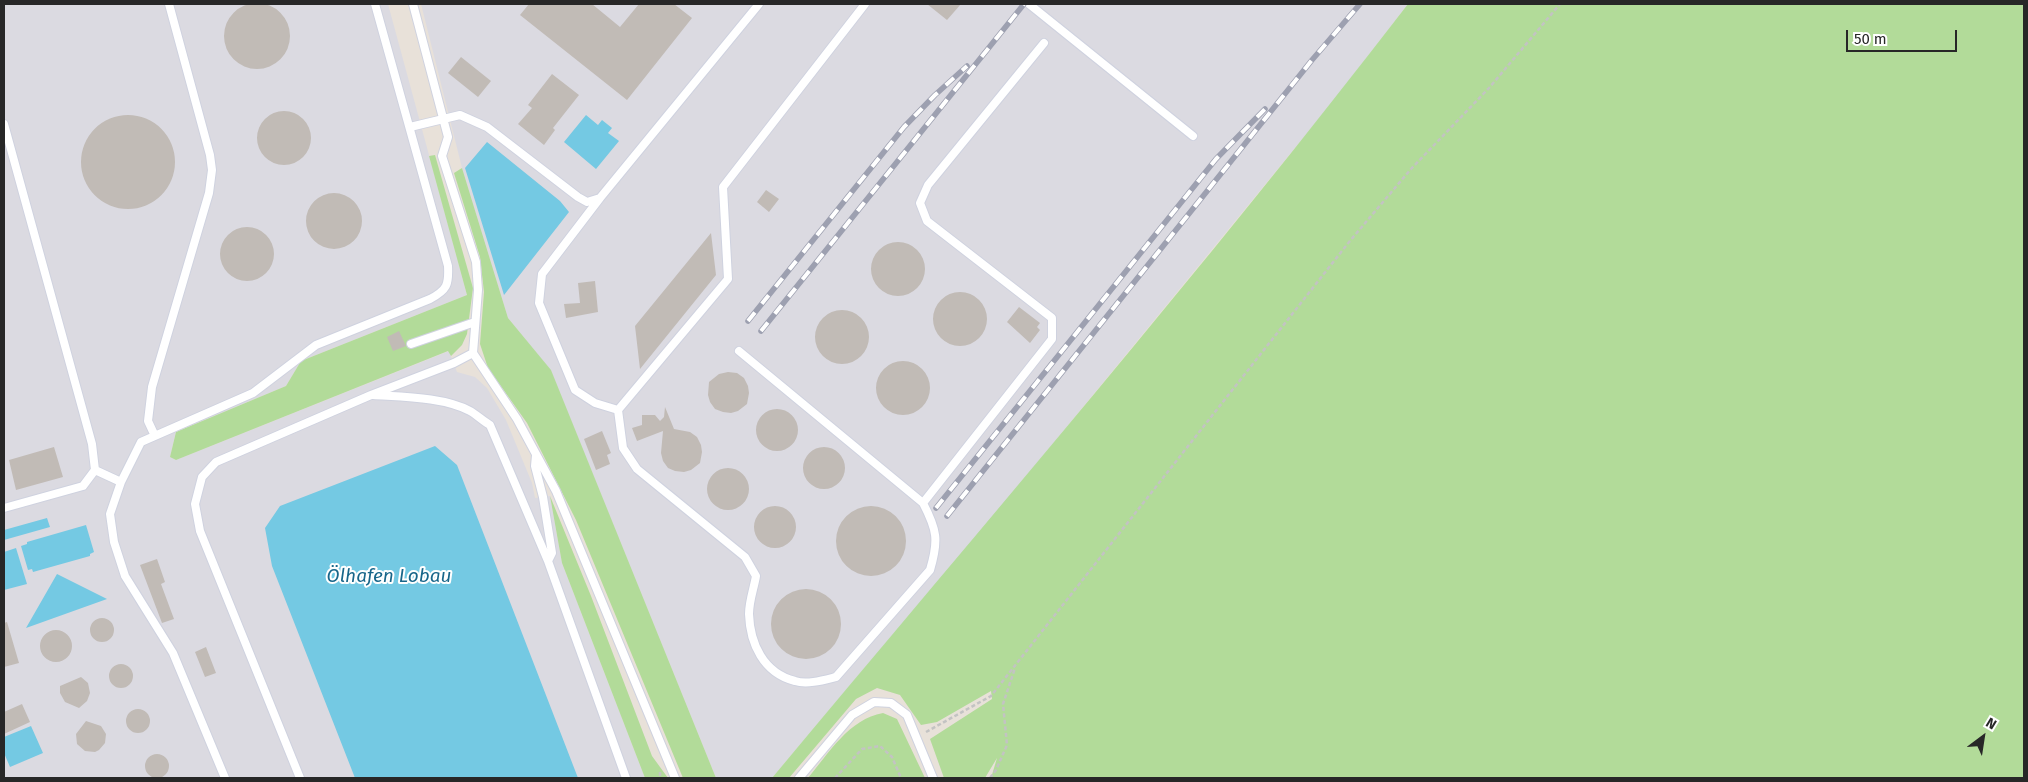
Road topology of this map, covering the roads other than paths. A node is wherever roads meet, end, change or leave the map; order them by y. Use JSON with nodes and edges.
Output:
{"nodes":[{"id":1,"x":170,"y":4,"type":"edge"},
{"id":2,"x":375,"y":4,"type":"edge"},
{"id":3,"x":413,"y":4,"type":"edge"},
{"id":4,"x":759,"y":4,"type":"edge"},
{"id":5,"x":866,"y":4,"type":"edge"},
{"id":6,"x":1029,"y":4,"type":"edge"},
{"id":7,"x":1044,"y":43,"type":"dead end"},
{"id":8,"x":444,"y":118,"type":"junction"},
{"id":9,"x":4,"y":124,"type":"edge"},
{"id":10,"x":410,"y":126,"type":"junction"},
{"id":11,"x":1193,"y":136,"type":"dead end"},
{"id":12,"x":600,"y":198,"type":"junction"},
{"id":13,"x":475,"y":322,"type":"junction"},
{"id":14,"x":411,"y":344,"type":"dead end"},
{"id":15,"x":739,"y":352,"type":"dead end"},
{"id":16,"x":473,"y":353,"type":"junction"},
{"id":17,"x":371,"y":395,"type":"junction"},
{"id":18,"x":618,"y":410,"type":"junction"},
{"id":19,"x":155,"y":436,"type":"junction"},
{"id":20,"x":536,"y":453,"type":"junction"},
{"id":21,"x":96,"y":470,"type":"junction"},
{"id":22,"x":121,"y":482,"type":"junction"},
{"id":23,"x":923,"y":503,"type":"junction"},
{"id":24,"x":4,"y":508,"type":"edge"},
{"id":25,"x":548,"y":561,"type":"junction"},
{"id":26,"x":225,"y":778,"type":"edge"},
{"id":27,"x":300,"y":778,"type":"edge"},
{"id":28,"x":626,"y":778,"type":"edge"},
{"id":29,"x":675,"y":778,"type":"edge"},
{"id":30,"x":799,"y":778,"type":"edge"},
{"id":31,"x":933,"y":778,"type":"edge"}],
"edges":[{"from":1,"to":19,"type":"lane"},
{"from":2,"to":10,"type":"lane"},
{"from":3,"to":8,"type":"lane"},
{"from":4,"to":12,"type":"lane"},
{"from":5,"to":18,"type":"lane"},
{"from":6,"to":11,"type":"lane"},
{"from":7,"to":23,"type":"lane"},
{"from":8,"to":10,"type":"lane"},
{"from":8,"to":12,"type":"lane"},
{"from":8,"to":13,"type":"lane"},
{"from":9,"to":21,"type":"lane"},
{"from":10,"to":19,"type":"lane"},
{"from":12,"to":18,"type":"lane"},
{"from":13,"to":14,"type":"lane"},
{"from":13,"to":16,"type":"lane"},
{"from":15,"to":23,"type":"lane"},
{"from":16,"to":17,"type":"lane"},
{"from":16,"to":20,"type":"lane"},
{"from":17,"to":25,"type":"lane"},
{"from":17,"to":27,"type":"lane"},
{"from":18,"to":23,"type":"lane"},
{"from":19,"to":22,"type":"lane"},
{"from":20,"to":25,"type":"lane"},
{"from":20,"to":29,"type":"lane"},
{"from":21,"to":22,"type":"lane"},
{"from":21,"to":24,"type":"lane"},
{"from":22,"to":26,"type":"lane"},
{"from":25,"to":28,"type":"lane"},
{"from":30,"to":31,"type":"lane"}]}
